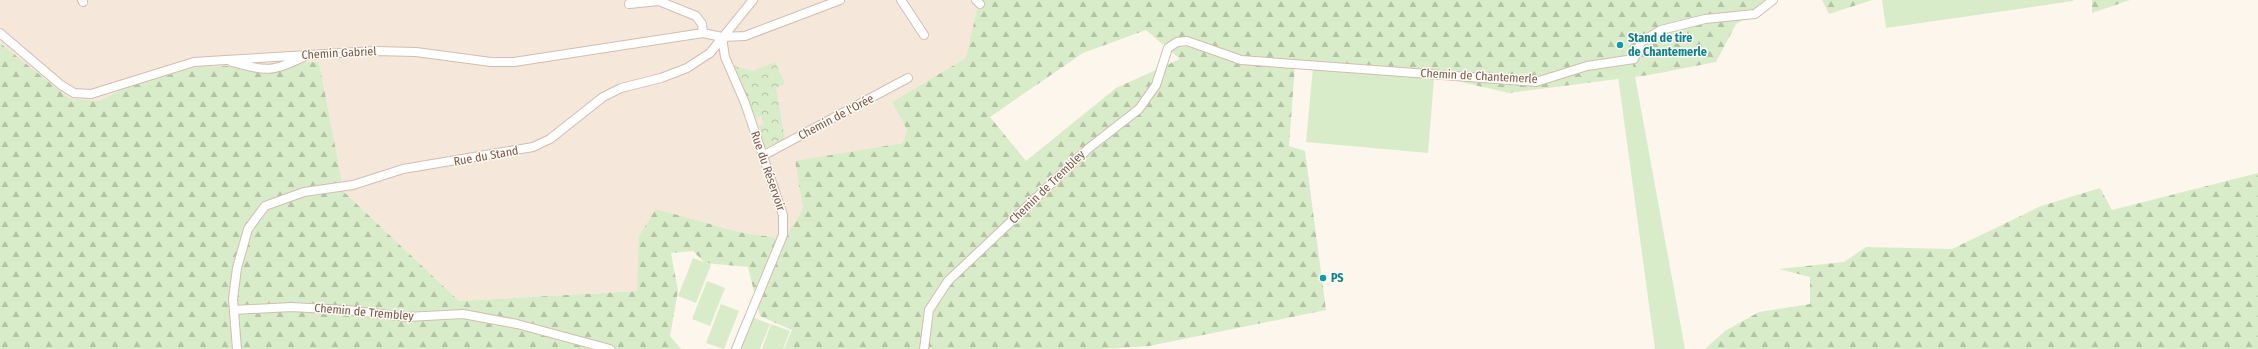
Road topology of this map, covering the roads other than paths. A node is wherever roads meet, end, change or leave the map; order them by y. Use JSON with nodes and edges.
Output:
{"nodes":[{"id":1,"x":753,"y":0,"type":"edge"},
{"id":2,"x":840,"y":0,"type":"edge"},
{"id":3,"x":901,"y":0,"type":"edge"},
{"id":4,"x":1773,"y":0,"type":"edge"},
{"id":5,"x":629,"y":4,"type":"dead end"},
{"id":6,"x":0,"y":33,"type":"edge"},
{"id":7,"x":703,"y":33,"type":"junction"},
{"id":8,"x":924,"y":35,"type":"dead end"},
{"id":9,"x":722,"y":38,"type":"junction"},
{"id":10,"x":1187,"y":41,"type":"joint"},
{"id":11,"x":307,"y":55,"type":"junction"},
{"id":12,"x":225,"y":60,"type":"junction"},
{"id":13,"x":908,"y":78,"type":"dead end"},
{"id":14,"x":764,"y":155,"type":"junction"},
{"id":15,"x":234,"y":310,"type":"junction"},
{"id":16,"x":237,"y":349,"type":"edge"},
{"id":17,"x":610,"y":349,"type":"edge"},
{"id":18,"x":736,"y":349,"type":"edge"},
{"id":19,"x":924,"y":349,"type":"edge"}],
"edges":[{"from":1,"to":9,"type":"street","name":"Rue du Stand"},
{"from":2,"to":9,"type":"street","name":"Chemin Gabriel"},
{"from":3,"to":8,"type":"street"},
{"from":4,"to":10,"type":"street","name":"Chemin de Chantemerle"},
{"from":5,"to":7,"type":"street"},
{"from":6,"to":12,"type":"street","name":"Chemin Gabriel"},
{"from":7,"to":9,"type":"street","name":"Chemin Gabriel"},
{"from":7,"to":11,"type":"street","name":"Chemin Gabriel"},
{"from":9,"to":14,"type":"street","name":"Rue du Réservoir"},
{"from":9,"to":15,"type":"street","name":"Rue du Stand"},
{"from":10,"to":19,"type":"street","name":"Chemin de Trembley"},
{"from":11,"to":12,"type":"street","name":"Chemin Gabriel"},
{"from":11,"to":12,"type":"street"},
{"from":13,"to":14,"type":"street","name":"Chemin de l'Orée"},
{"from":14,"to":18,"type":"street","name":"Rue du Réservoir"},
{"from":15,"to":16,"type":"street","name":"Rue du Stand"},
{"from":15,"to":17,"type":"street","name":"Chemin de Trembley"}]}
